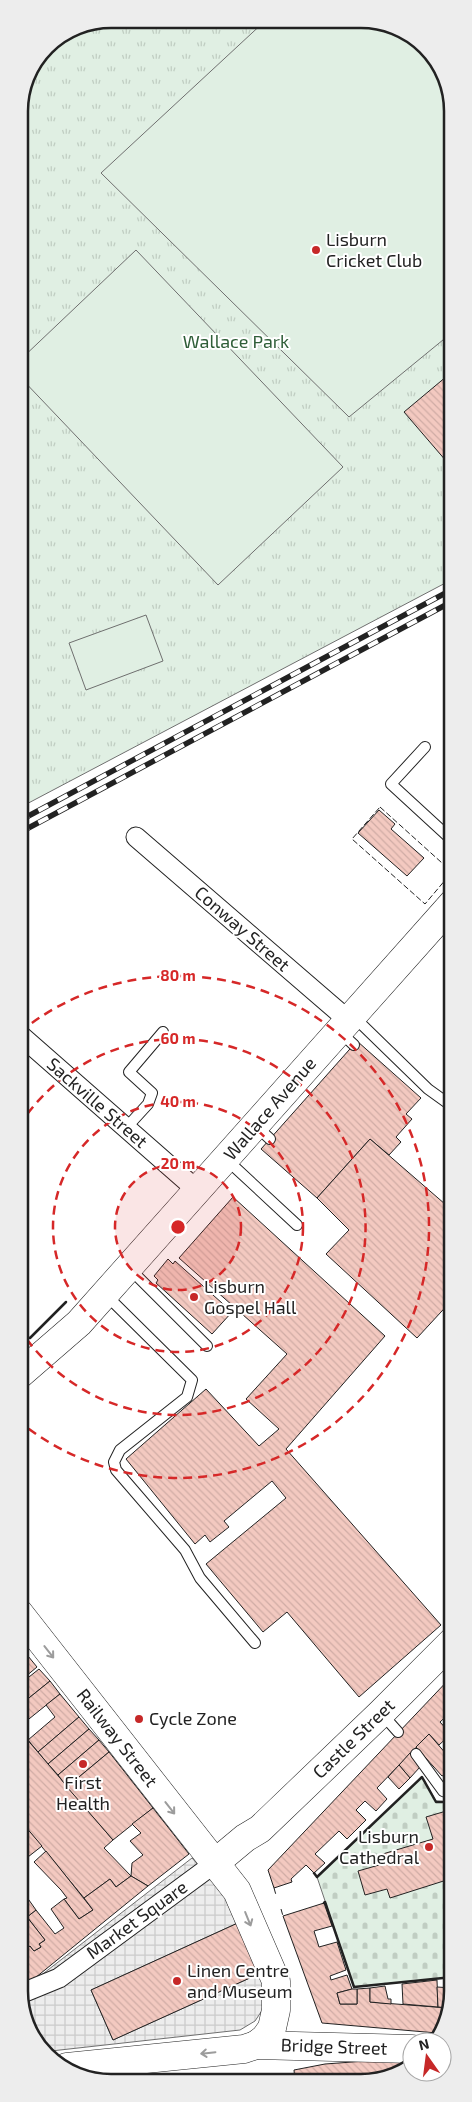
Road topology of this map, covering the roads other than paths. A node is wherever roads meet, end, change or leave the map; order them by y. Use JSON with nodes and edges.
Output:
{"nodes":[{"id":1,"x":425,"y":747,"type":"dead end"},
{"id":2,"x":444,"y":833,"type":"edge"},
{"id":3,"x":136,"y":838,"type":"dead end"},
{"id":4,"x":444,"y":914,"type":"edge"},
{"id":5,"x":348,"y":1028,"type":"junction"},
{"id":6,"x":163,"y":1032,"type":"dead end"},
{"id":7,"x":28,"y":1042,"type":"edge"},
{"id":8,"x":444,"y":1101,"type":"edge"},
{"id":9,"x":126,"y":1128,"type":"junction"},
{"id":10,"x":226,"y":1160,"type":"junction"},
{"id":11,"x":198,"y":1191,"type":"junction"},
{"id":12,"x":297,"y":1225,"type":"dead end"},
{"id":13,"x":129,"y":1268,"type":"junction"},
{"id":14,"x":105,"y":1294,"type":"junction"},
{"id":15,"x":208,"y":1346,"type":"dead end"},
{"id":16,"x":28,"y":1367,"type":"edge"},
{"id":17,"x":28,"y":1624,"type":"edge"},
{"id":18,"x":255,"y":1643,"type":"dead end"},
{"id":19,"x":444,"y":1653,"type":"edge"},
{"id":20,"x":416,"y":1754,"type":"dead end"},
{"id":21,"x":444,"y":1791,"type":"edge"},
{"id":22,"x":254,"y":1834,"type":"junction"},
{"id":23,"x":215,"y":1863,"type":"junction"},
{"id":24,"x":237,"y":1891,"type":"junction"},
{"id":25,"x":28,"y":1991,"type":"edge"},
{"id":26,"x":256,"y":2045,"type":"junction"},
{"id":27,"x":402,"y":2049,"type":"edge"},
{"id":28,"x":75,"y":2066,"type":"edge"}],
"edges":[{"from":1,"to":2,"type":"lane"},
{"from":3,"to":5,"type":"street","name":"Conway Street"},
{"from":4,"to":5,"type":"main road","name":"Wallace Avenue"},
{"from":5,"to":8,"type":"lane"},
{"from":5,"to":10,"type":"main road","name":"Wallace Avenue"},
{"from":6,"to":9,"type":"lane"},
{"from":7,"to":9,"type":"street","name":"Sackville Street"},
{"from":9,"to":11,"type":"street","name":"Sackville Street"},
{"from":10,"to":11,"type":"main road","name":"Wallace Avenue"},
{"from":10,"to":12,"type":"lane"},
{"from":11,"to":13,"type":"main road","name":"Wallace Avenue"},
{"from":13,"to":14,"type":"main road","name":"Wallace Avenue"},
{"from":13,"to":15,"type":"lane"},
{"from":14,"to":16,"type":"main road","name":"Wallace Avenue"},
{"from":14,"to":18,"type":"lane"},
{"from":17,"to":23,"type":"main road","name":"Railway Street","one_way":true},
{"from":19,"to":22,"type":"main road","name":"Castle Street"},
{"from":20,"to":21,"type":"lane"},
{"from":22,"to":23,"type":"main road","name":"Castle Street"},
{"from":22,"to":24,"type":"main road","name":"Castle Street"},
{"from":23,"to":24,"type":"main road","name":"Railway Street"},
{"from":23,"to":25,"type":"street","name":"Market Square"},
{"from":24,"to":26,"type":"main road","name":"Railway Street","one_way":true},
{"from":26,"to":27,"type":"main road","name":"Bridge Street"},
{"from":26,"to":28,"type":"main road","name":"Bridge Street","one_way":true}]}
